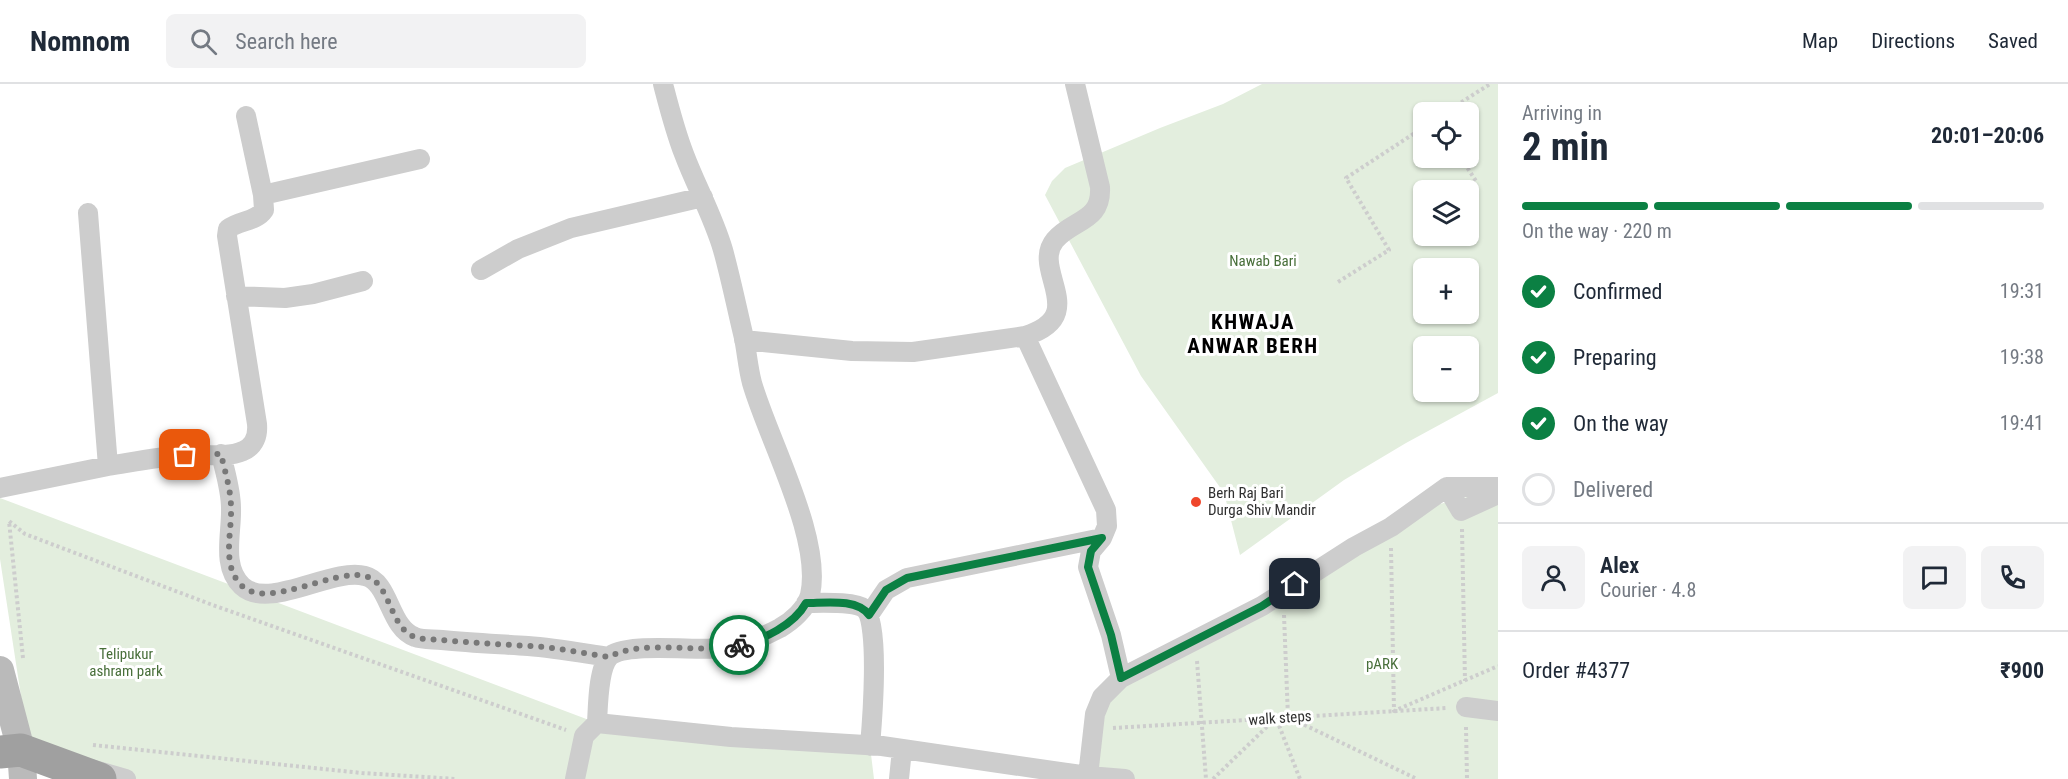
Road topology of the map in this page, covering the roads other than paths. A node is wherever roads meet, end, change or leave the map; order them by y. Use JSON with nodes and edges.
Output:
{"nodes":[{"id":1,"x":663,"y":84,"type":"edge"},
{"id":2,"x":1075,"y":84,"type":"edge"},
{"id":3,"x":246,"y":116,"type":"dead end"},
{"id":4,"x":420,"y":159,"type":"dead end"},
{"id":5,"x":263,"y":195,"type":"junction"},
{"id":6,"x":703,"y":197,"type":"junction"},
{"id":7,"x":88,"y":213,"type":"dead end"},
{"id":8,"x":481,"y":270,"type":"dead end"},
{"id":9,"x":363,"y":281,"type":"dead end"},
{"id":10,"x":236,"y":296,"type":"junction"},
{"id":11,"x":1025,"y":336,"type":"junction"},
{"id":12,"x":744,"y":340,"type":"junction"},
{"id":13,"x":221,"y":454,"type":"junction"},
{"id":14,"x":108,"y":466,"type":"junction"},
{"id":15,"x":1447,"y":487,"type":"junction"},
{"id":16,"x":1498,"y":487,"type":"edge"},
{"id":17,"x":0,"y":488,"type":"edge"},
{"id":18,"x":1498,"y":494,"type":"edge"},
{"id":19,"x":1102,"y":538,"type":"junction"},
{"id":20,"x":806,"y":603,"type":"junction"},
{"id":21,"x":869,"y":615,"type":"junction"},
{"id":22,"x":609,"y":657,"type":"junction"},
{"id":23,"x":12,"y":669,"type":"edge"},
{"id":24,"x":1121,"y":678,"type":"junction"},
{"id":25,"x":1466,"y":706,"type":"road end"},
{"id":26,"x":1498,"y":711,"type":"edge"},
{"id":27,"x":597,"y":723,"type":"junction"},
{"id":28,"x":870,"y":746,"type":"junction"},
{"id":29,"x":902,"y":749,"type":"junction"},
{"id":30,"x":15,"y":760,"type":"edge"},
{"id":31,"x":1088,"y":776,"type":"junction"},
{"id":32,"x":100,"y":779,"type":"edge"},
{"id":33,"x":126,"y":779,"type":"edge"},
{"id":34,"x":575,"y":779,"type":"edge"},
{"id":35,"x":899,"y":779,"type":"edge"},
{"id":36,"x":1125,"y":779,"type":"edge"}],
"edges":[{"from":1,"to":6,"type":"street"},
{"from":2,"to":11,"type":"street"},
{"from":3,"to":5,"type":"street"},
{"from":4,"to":5,"type":"street"},
{"from":5,"to":10,"type":"street"},
{"from":6,"to":8,"type":"street"},
{"from":6,"to":12,"type":"street"},
{"from":7,"to":14,"type":"street"},
{"from":9,"to":10,"type":"street"},
{"from":10,"to":13,"type":"street"},
{"from":11,"to":12,"type":"street"},
{"from":11,"to":19,"type":"street"},
{"from":12,"to":20,"type":"street"},
{"from":13,"to":14,"type":"street"},
{"from":13,"to":22,"type":"street"},
{"from":14,"to":17,"type":"street"},
{"from":15,"to":16,"type":"street"},
{"from":15,"to":18,"type":"street"},
{"from":15,"to":24,"type":"street"},
{"from":19,"to":21,"type":"street"},
{"from":19,"to":24,"type":"street"},
{"from":20,"to":21,"type":"street"},
{"from":20,"to":22,"type":"street"},
{"from":21,"to":28,"type":"street"},
{"from":22,"to":27,"type":"street"},
{"from":23,"to":30,"type":"main road"},
{"from":24,"to":31,"type":"street"},
{"from":25,"to":26,"type":"street"},
{"from":27,"to":28,"type":"street"},
{"from":27,"to":34,"type":"street"},
{"from":28,"to":29,"type":"street"},
{"from":29,"to":31,"type":"street"},
{"from":29,"to":35,"type":"street"},
{"from":30,"to":32,"type":"highway"},
{"from":30,"to":33,"type":"street"},
{"from":31,"to":36,"type":"street"}]}
